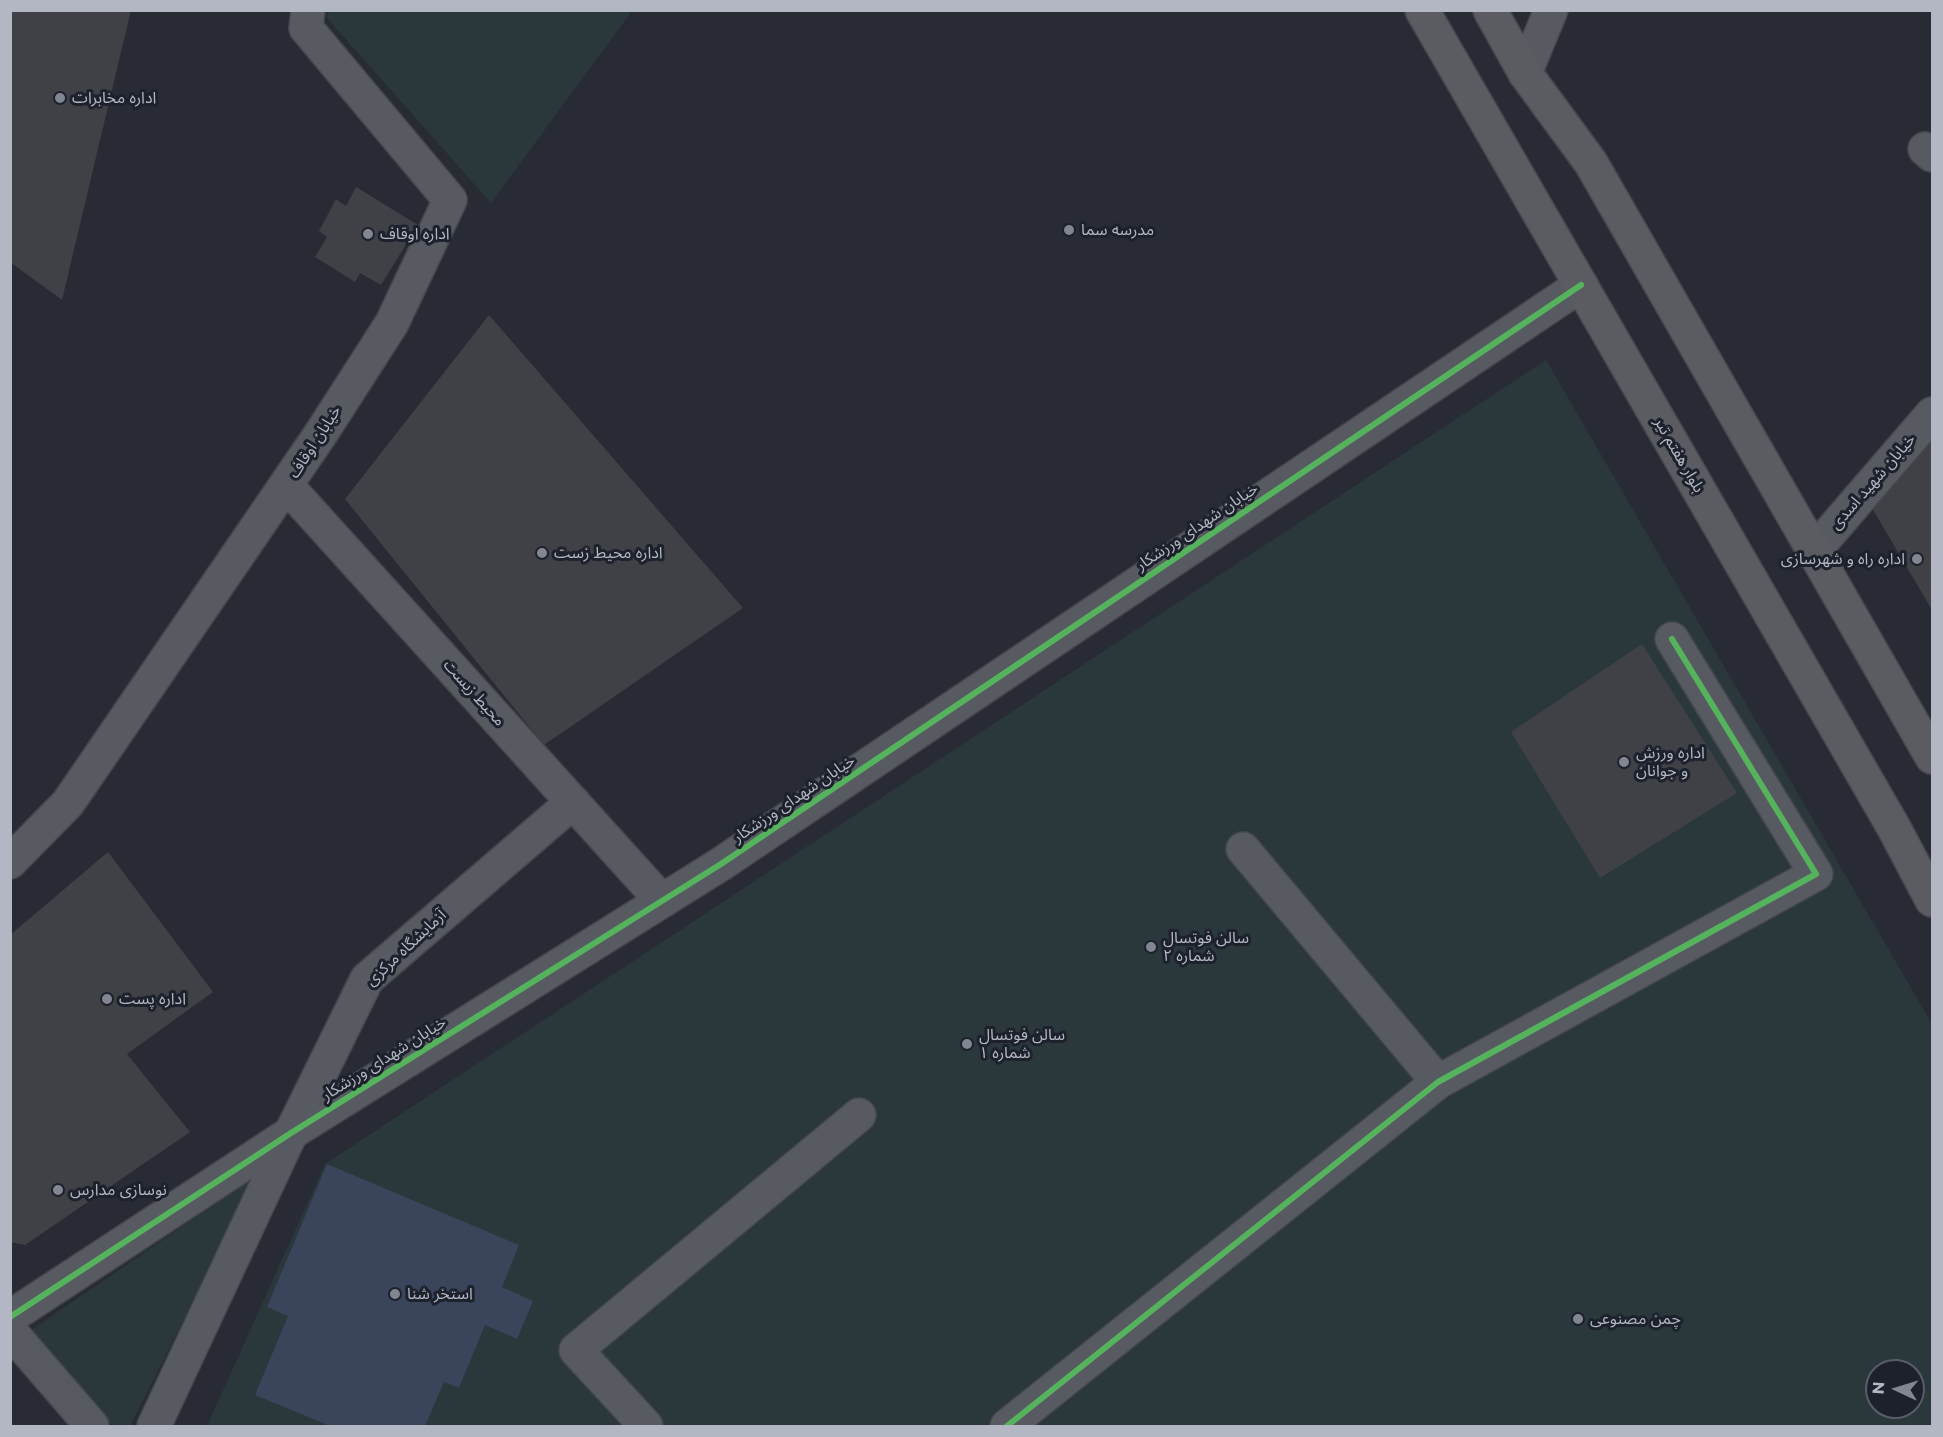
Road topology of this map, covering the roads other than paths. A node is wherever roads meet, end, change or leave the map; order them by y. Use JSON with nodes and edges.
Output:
{"nodes":[{"id":1,"x":308,"y":10,"type":"edge"},
{"id":2,"x":1422,"y":10,"type":"edge"},
{"id":3,"x":1490,"y":10,"type":"edge"},
{"id":4,"x":1551,"y":10,"type":"edge"},
{"id":5,"x":1525,"y":73,"type":"junction"},
{"id":6,"x":1581,"y":285,"type":"junction"},
{"id":7,"x":1932,"y":414,"type":"edge"},
{"id":8,"x":287,"y":486,"type":"junction"},
{"id":9,"x":1814,"y":551,"type":"junction"},
{"id":10,"x":1672,"y":639,"type":"dead end"},
{"id":11,"x":1932,"y":757,"type":"edge"},
{"id":12,"x":573,"y":802,"type":"junction"},
{"id":13,"x":1243,"y":849,"type":"dead end"},
{"id":14,"x":10,"y":862,"type":"edge"},
{"id":15,"x":1932,"y":900,"type":"edge"},
{"id":16,"x":662,"y":901,"type":"junction"},
{"id":17,"x":1438,"y":1082,"type":"junction"},
{"id":18,"x":859,"y":1115,"type":"dead end"},
{"id":19,"x":291,"y":1133,"type":"junction"},
{"id":20,"x":10,"y":1317,"type":"edge"},
{"id":21,"x":10,"y":1331,"type":"edge"},
{"id":22,"x":92,"y":1426,"type":"edge"},
{"id":23,"x":154,"y":1426,"type":"edge"},
{"id":24,"x":646,"y":1426,"type":"edge"},
{"id":25,"x":1007,"y":1426,"type":"edge"}],
"edges":[{"from":1,"to":8,"type":"street","name":"خیابان اوقاف"},
{"from":2,"to":6,"type":"main road","name":"بلوار هفتم تیر"},
{"from":3,"to":5,"type":"main road"},
{"from":4,"to":5,"type":"street"},
{"from":5,"to":9,"type":"main road"},
{"from":6,"to":15,"type":"main road","name":"بلوار هفتم تیر"},
{"from":6,"to":16,"type":"street","name":"خیابان شهدای ورزشکار"},
{"from":7,"to":9,"type":"street","name":"خیابان شهید اسدی"},
{"from":8,"to":12,"type":"street","name":"محیط زیست"},
{"from":8,"to":14,"type":"street","name":"خیابان اوقاف"},
{"from":9,"to":11,"type":"main road"},
{"from":10,"to":17,"type":"street"},
{"from":12,"to":16,"type":"street","name":"محیط زیست"},
{"from":12,"to":19,"type":"street","name":"آزمایشگاه مرکزی"},
{"from":13,"to":17,"type":"street"},
{"from":16,"to":19,"type":"street","name":"خیابان شهدای ورزشکار"},
{"from":17,"to":25,"type":"street"},
{"from":18,"to":24,"type":"street"},
{"from":19,"to":20,"type":"street","name":"خیابان شهدای ورزشکار"},
{"from":19,"to":23,"type":"street","name":"آزمایشگاه مرکزی"},
{"from":21,"to":22,"type":"main road"}]}
